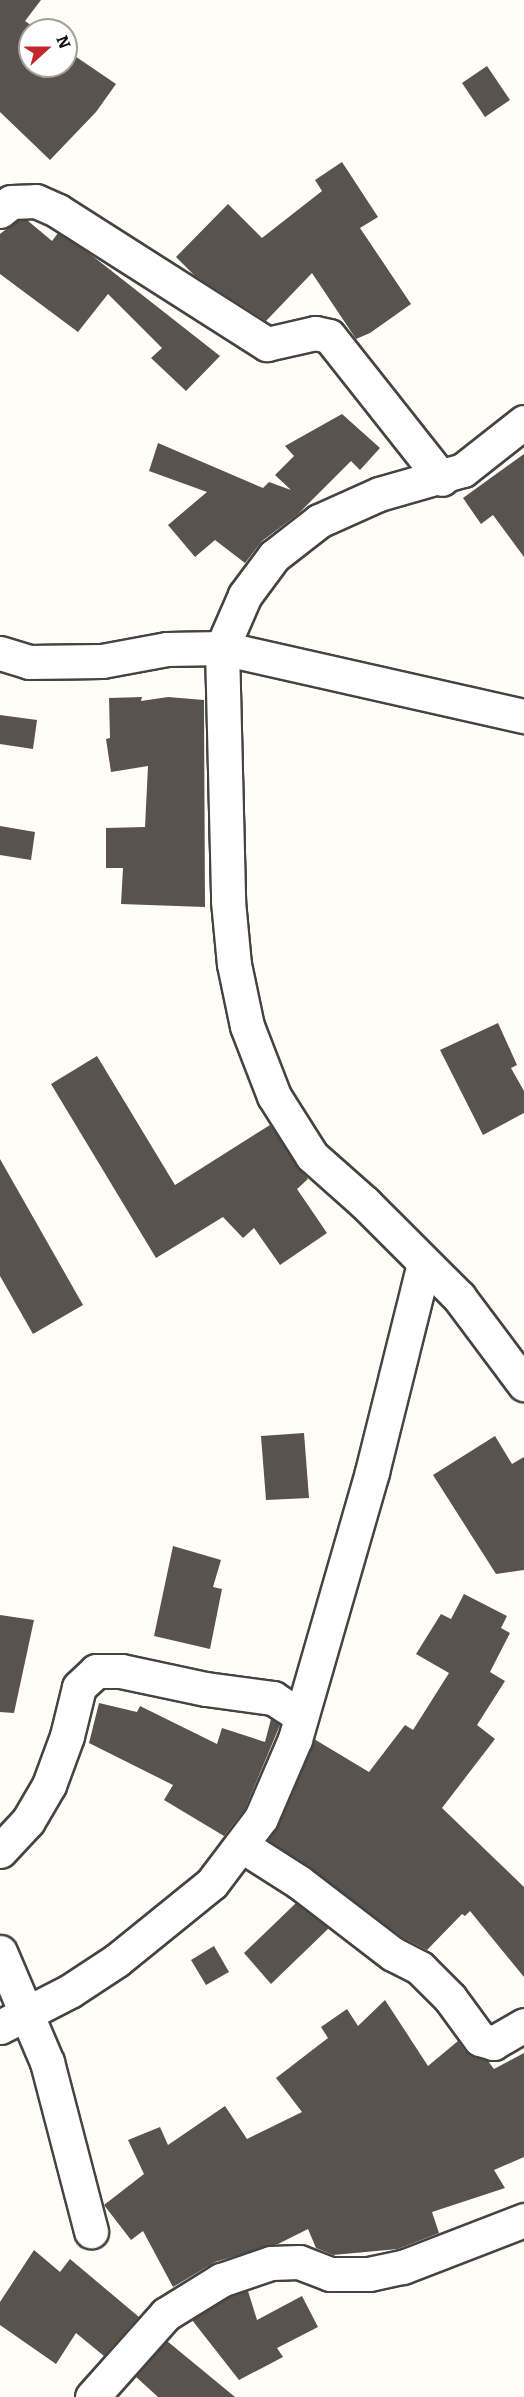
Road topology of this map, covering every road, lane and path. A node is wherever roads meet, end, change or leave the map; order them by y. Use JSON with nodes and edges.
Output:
{"nodes":[{"id":1,"x":0,"y":211,"type":"edge"},
{"id":2,"x":524,"y":422,"type":"edge"},
{"id":3,"x":442,"y":479,"type":"junction"},
{"id":4,"x":222,"y":648,"type":"junction"},
{"id":5,"x":0,"y":652,"type":"edge"},
{"id":6,"x":524,"y":716,"type":"edge"},
{"id":7,"x":424,"y":1263,"type":"junction"},
{"id":8,"x":524,"y":1384,"type":"edge"},
{"id":9,"x":301,"y":1716,"type":"junction"},
{"id":10,"x":241,"y":1845,"type":"junction"},
{"id":11,"x":0,"y":1851,"type":"edge"},
{"id":12,"x":0,"y":1952,"type":"edge"},
{"id":13,"x":13,"y":2020,"type":"edge"},
{"id":14,"x":524,"y":2025,"type":"edge"},
{"id":15,"x":524,"y":2220,"type":"edge"},
{"id":16,"x":91,"y":2231,"type":"dead end"},
{"id":17,"x":92,"y":2397,"type":"edge"}],
"edges":[{"from":1,"to":3,"type":"street"},
{"from":2,"to":3,"type":"street"},
{"from":3,"to":4,"type":"street"},
{"from":4,"to":5,"type":"street"},
{"from":4,"to":6,"type":"street"},
{"from":4,"to":7,"type":"street"},
{"from":7,"to":8,"type":"street"},
{"from":7,"to":9,"type":"street"},
{"from":9,"to":10,"type":"street"},
{"from":9,"to":11,"type":"street"},
{"from":10,"to":13,"type":"street"},
{"from":10,"to":14,"type":"street"},
{"from":12,"to":13,"type":"street"},
{"from":13,"to":16,"type":"street"},
{"from":15,"to":17,"type":"street"}]}
